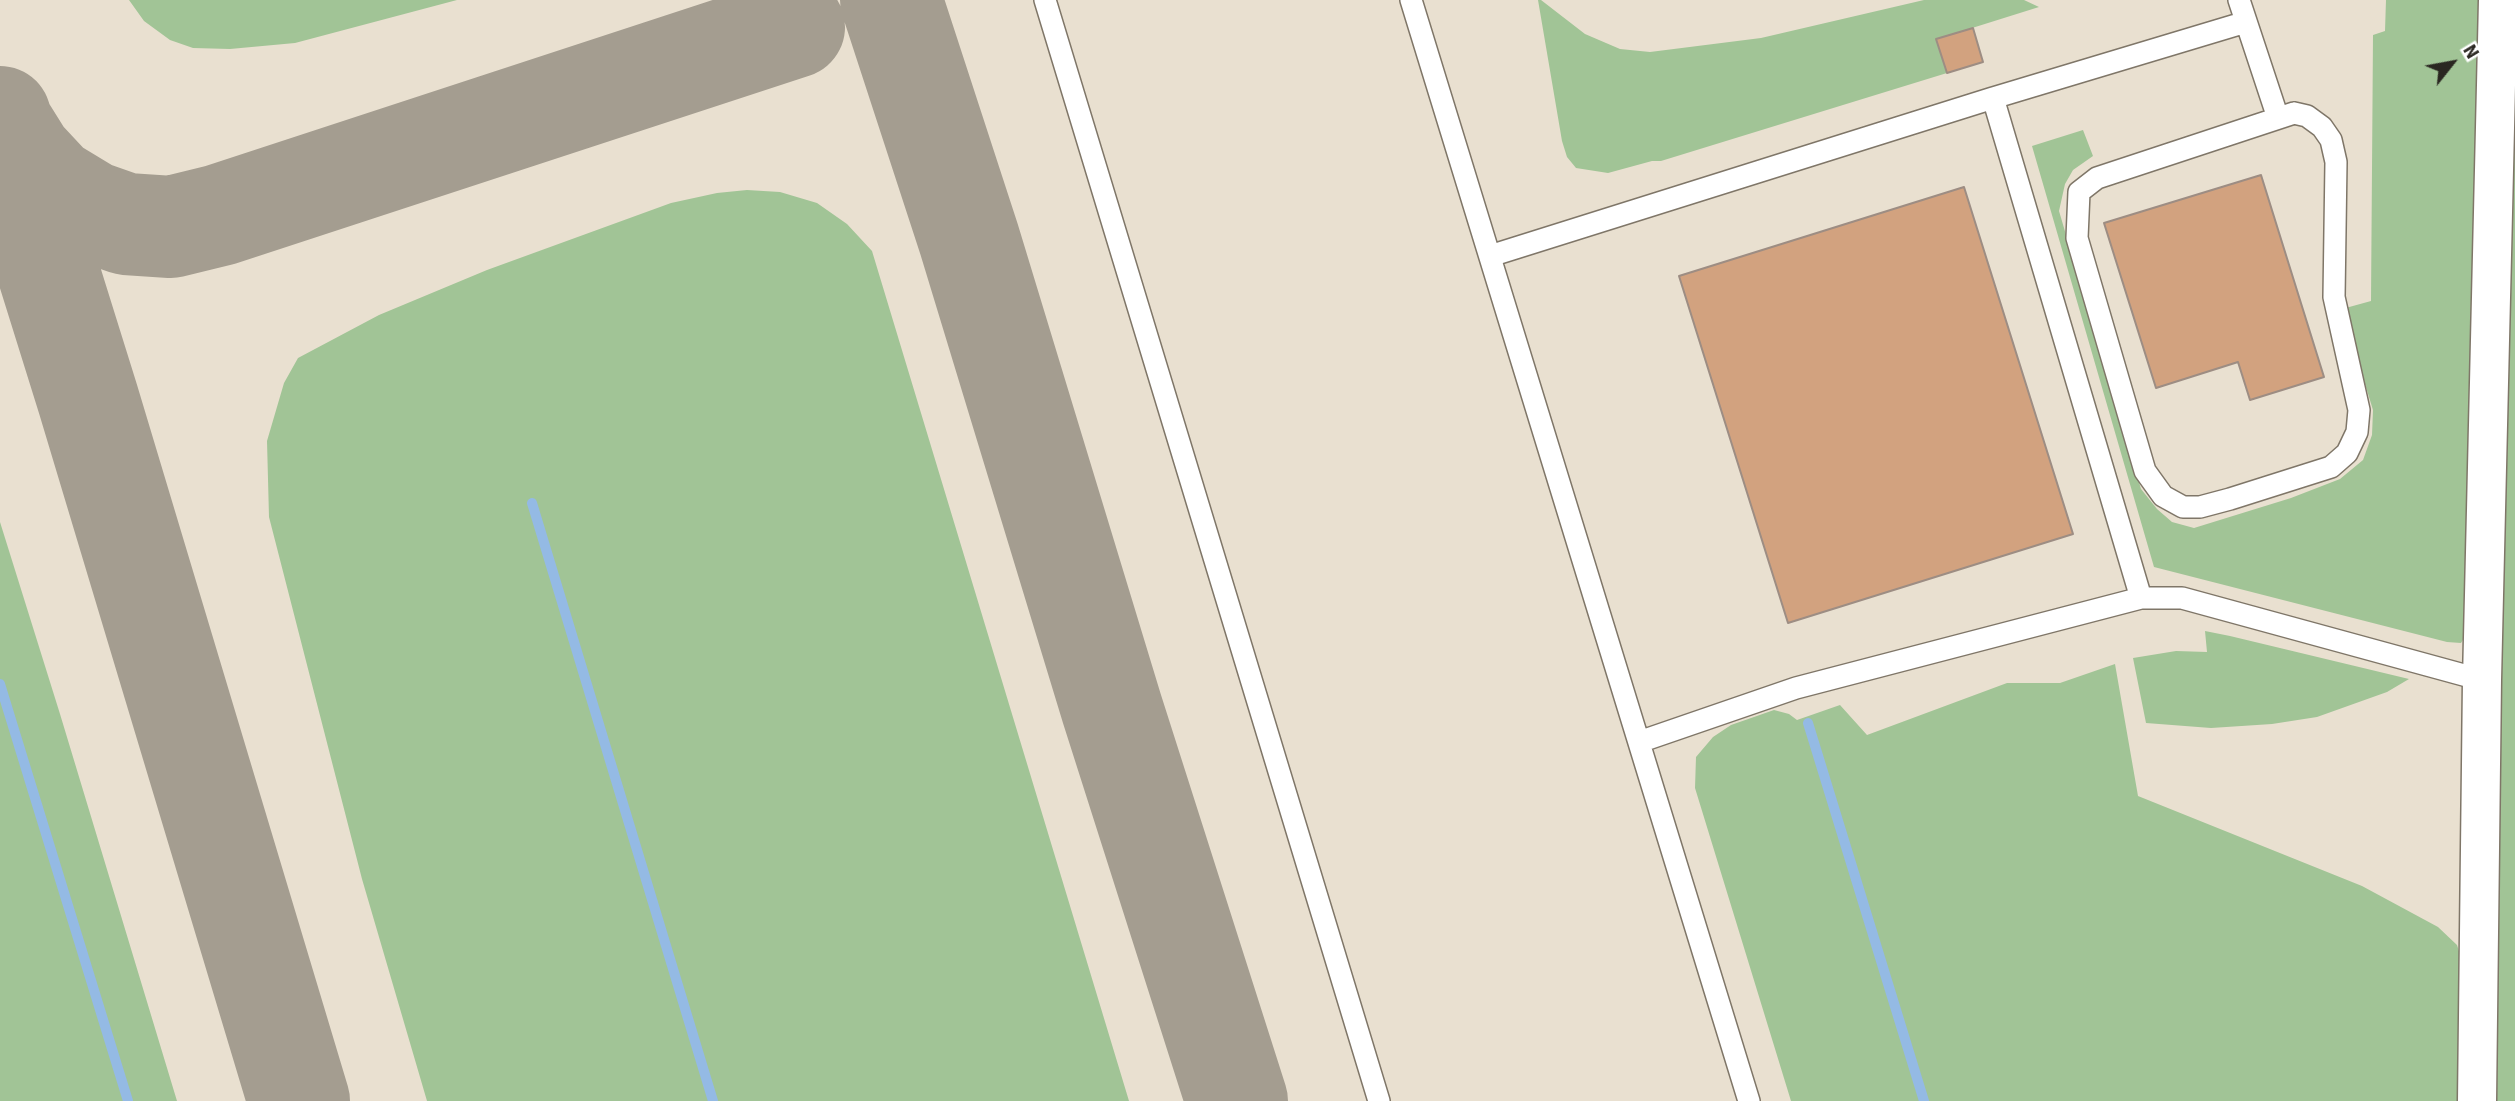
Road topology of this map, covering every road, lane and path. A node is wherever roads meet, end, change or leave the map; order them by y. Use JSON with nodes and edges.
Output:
{"nodes":[{"id":1,"x":1045,"y":0,"type":"edge"},
{"id":2,"x":1411,"y":0,"type":"edge"},
{"id":3,"x":2239,"y":0,"type":"edge"},
{"id":4,"x":2498,"y":0,"type":"edge"},
{"id":5,"x":2246,"y":22,"type":"junction"},
{"id":6,"x":1993,"y":98,"type":"junction"},
{"id":7,"x":2278,"y":118,"type":"junction"},
{"id":8,"x":1490,"y":256,"type":"junction"},
{"id":9,"x":2141,"y":598,"type":"junction"},
{"id":10,"x":2482,"y":680,"type":"junction"},
{"id":11,"x":1639,"y":742,"type":"junction"},
{"id":12,"x":1379,"y":1101,"type":"edge"},
{"id":13,"x":1749,"y":1101,"type":"edge"},
{"id":14,"x":2477,"y":1101,"type":"edge"}],
"edges":[{"from":1,"to":12,"type":"lane"},
{"from":2,"to":8,"type":"lane"},
{"from":3,"to":5,"type":"lane"},
{"from":4,"to":10,"type":"street"},
{"from":5,"to":6,"type":"lane"},
{"from":5,"to":7,"type":"lane"},
{"from":6,"to":8,"type":"lane"},
{"from":6,"to":9,"type":"lane"},
{"from":7,"to":7,"type":"lane"},
{"from":8,"to":11,"type":"lane"},
{"from":9,"to":10,"type":"lane"},
{"from":9,"to":11,"type":"lane"},
{"from":10,"to":14,"type":"street"},
{"from":11,"to":13,"type":"lane"}]}
